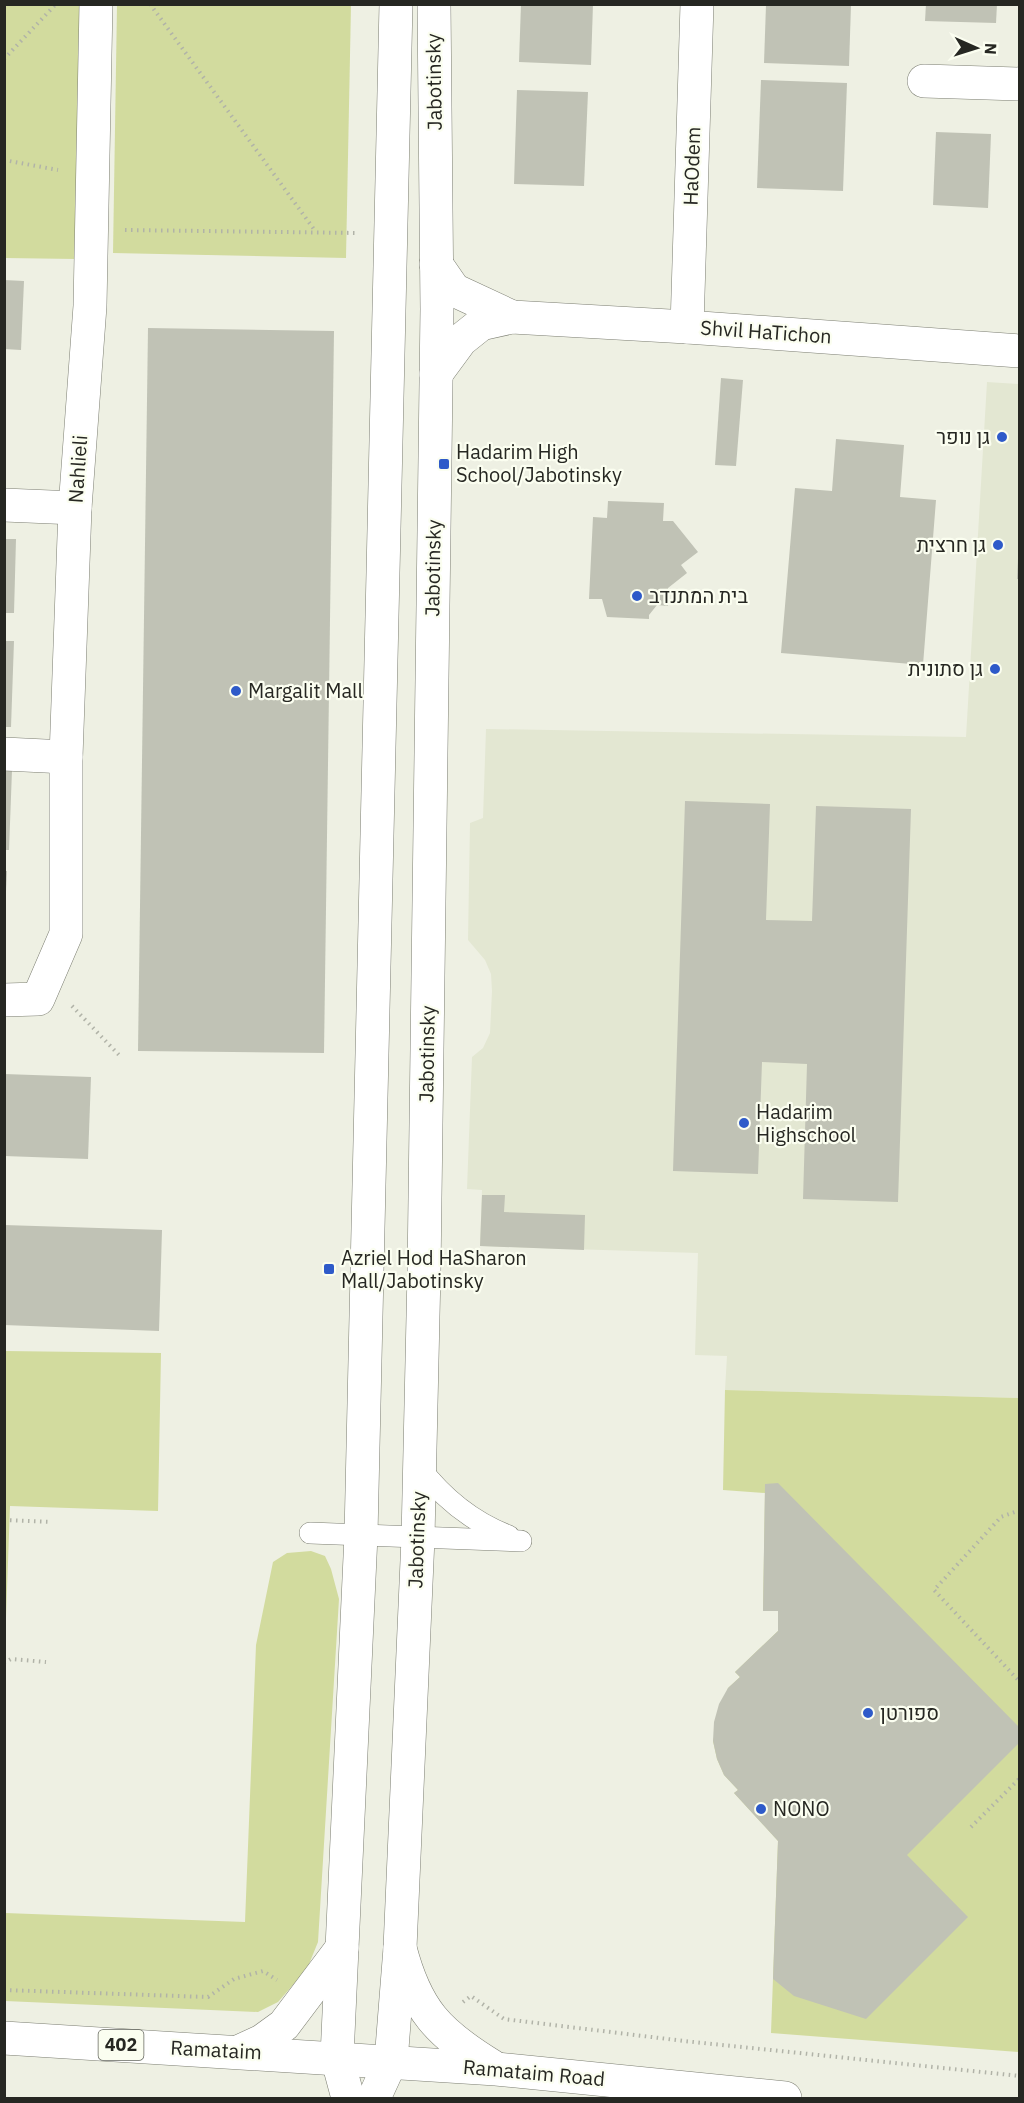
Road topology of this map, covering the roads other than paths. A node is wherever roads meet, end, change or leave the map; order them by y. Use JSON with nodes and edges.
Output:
{"nodes":[{"id":1,"x":96,"y":4,"type":"edge"},
{"id":2,"x":396,"y":4,"type":"edge"},
{"id":3,"x":434,"y":4,"type":"edge"},
{"id":4,"x":697,"y":4,"type":"edge"},
{"id":5,"x":924,"y":81,"type":"dead end"},
{"id":6,"x":1020,"y":84,"type":"edge"},
{"id":7,"x":436,"y":264,"type":"junction"},
{"id":8,"x":512,"y":317,"type":"junction"},
{"id":9,"x":687,"y":327,"type":"junction"},
{"id":10,"x":1020,"y":351,"type":"edge"},
{"id":11,"x":436,"y":374,"type":"junction"},
{"id":12,"x":4,"y":505,"type":"edge"},
{"id":13,"x":75,"y":508,"type":"junction"},
{"id":14,"x":4,"y":754,"type":"edge"},
{"id":15,"x":66,"y":756,"type":"junction"},
{"id":16,"x":4,"y":1000,"type":"edge"},
{"id":17,"x":420,"y":1468,"type":"junction"},
{"id":18,"x":310,"y":1533,"type":"dead end"},
{"id":19,"x":361,"y":1535,"type":"junction"},
{"id":20,"x":418,"y":1538,"type":"junction"},
{"id":21,"x":342,"y":1948,"type":"junction"},
{"id":22,"x":400,"y":1948,"type":"junction"},
{"id":23,"x":4,"y":2038,"type":"edge"},
{"id":24,"x":238,"y":2052,"type":"junction"},
{"id":25,"x":337,"y":2057,"type":"junction"},
{"id":26,"x":392,"y":2061,"type":"junction"},
{"id":27,"x":496,"y":2069,"type":"junction"},
{"id":28,"x":348,"y":2098,"type":"edge"},
{"id":29,"x":374,"y":2098,"type":"edge"},
{"id":30,"x":785,"y":2098,"type":"edge"}],
"edges":[{"from":1,"to":13,"type":"street","name":"Nahlieli"},
{"from":2,"to":19,"type":"street","name":"Jabotinsky"},
{"from":3,"to":7,"type":"street","name":"Jabotinsky"},
{"from":4,"to":9,"type":"street","name":"HaOdem"},
{"from":5,"to":6,"type":"street"},
{"from":7,"to":8,"type":"street","name":"Shvil HaTichon"},
{"from":7,"to":11,"type":"street","name":"Jabotinsky"},
{"from":8,"to":9,"type":"street","name":"Shvil HaTichon"},
{"from":8,"to":11,"type":"street","name":"Shvil HaTichon"},
{"from":9,"to":10,"type":"street","name":"Shvil HaTichon"},
{"from":11,"to":17,"type":"street","name":"Jabotinsky"},
{"from":12,"to":13,"type":"street"},
{"from":13,"to":15,"type":"street","name":"Nahlieli"},
{"from":14,"to":15,"type":"street"},
{"from":15,"to":16,"type":"street","name":"Nahlieli"},
{"from":17,"to":20,"type":"street","name":"Jabotinsky"},
{"from":17,"to":20,"type":"lane"},
{"from":18,"to":19,"type":"lane"},
{"from":19,"to":20,"type":"lane"},
{"from":19,"to":21,"type":"street","name":"Jabotinsky"},
{"from":20,"to":22,"type":"street","name":"Jabotinsky"},
{"from":21,"to":24,"type":"street"},
{"from":21,"to":25,"type":"street","name":"Jabotinsky"},
{"from":22,"to":26,"type":"street","name":"Jabotinsky"},
{"from":22,"to":27,"type":"street"},
{"from":23,"to":24,"type":"street","name":"Ramataim","number":"402"},
{"from":24,"to":25,"type":"street","name":"Ramataim","number":"402"},
{"from":25,"to":26,"type":"street","name":"Ramataim","number":"402"},
{"from":25,"to":28,"type":"street","name":"Jabotinsky"},
{"from":26,"to":27,"type":"street","name":"Ramataim Road","number":"402"},
{"from":26,"to":29,"type":"street","name":"Jabotinsky"},
{"from":27,"to":30,"type":"street","name":"Ramataim Road","number":"402"}]}
